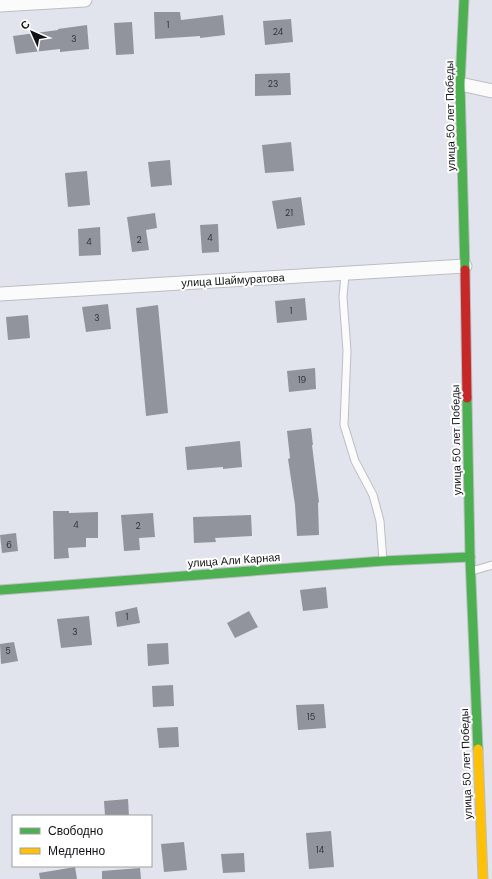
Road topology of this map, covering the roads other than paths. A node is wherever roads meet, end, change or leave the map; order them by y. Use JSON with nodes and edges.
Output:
{"nodes":[{"id":1,"x":85,"y":0,"type":"edge"},
{"id":2,"x":464,"y":0,"type":"edge"},
{"id":3,"x":0,"y":5,"type":"edge"},
{"id":4,"x":460,"y":84,"type":"junction"},
{"id":5,"x":492,"y":91,"type":"edge"},
{"id":6,"x":465,"y":266,"type":"junction"},
{"id":7,"x":346,"y":274,"type":"junction"},
{"id":8,"x":0,"y":294,"type":"edge"},
{"id":9,"x":470,"y":557,"type":"junction"},
{"id":10,"x":383,"y":562,"type":"junction"},
{"id":11,"x":492,"y":564,"type":"edge"},
{"id":12,"x":470,"y":572,"type":"junction"},
{"id":13,"x":0,"y":590,"type":"edge"},
{"id":14,"x":482,"y":842,"type":"junction"},
{"id":15,"x":492,"y":852,"type":"edge"},
{"id":16,"x":483,"y":879,"type":"edge"}],
"edges":[{"from":1,"to":3,"type":"street"},
{"from":2,"to":4,"type":"street","name":"улица 50 лет Победы"},
{"from":4,"to":5,"type":"street"},
{"from":4,"to":6,"type":"street","name":"улица 50 лет Победы"},
{"from":6,"to":7,"type":"street","name":"улица Шаймуратова"},
{"from":6,"to":9,"type":"street","name":"улица 50 лет Победы"},
{"from":7,"to":8,"type":"street","name":"улица Шаймуратова"},
{"from":7,"to":10,"type":"lane"},
{"from":9,"to":10,"type":"street","name":"улица Али Карная"},
{"from":9,"to":12,"type":"street","name":"улица 50 лет Победы"},
{"from":10,"to":13,"type":"street","name":"улица Али Карная"},
{"from":11,"to":12,"type":"lane"},
{"from":12,"to":14,"type":"street","name":"улица 50 лет Победы"},
{"from":14,"to":15,"type":"lane"},
{"from":14,"to":16,"type":"street","name":"улица 50 лет Победы"}]}
